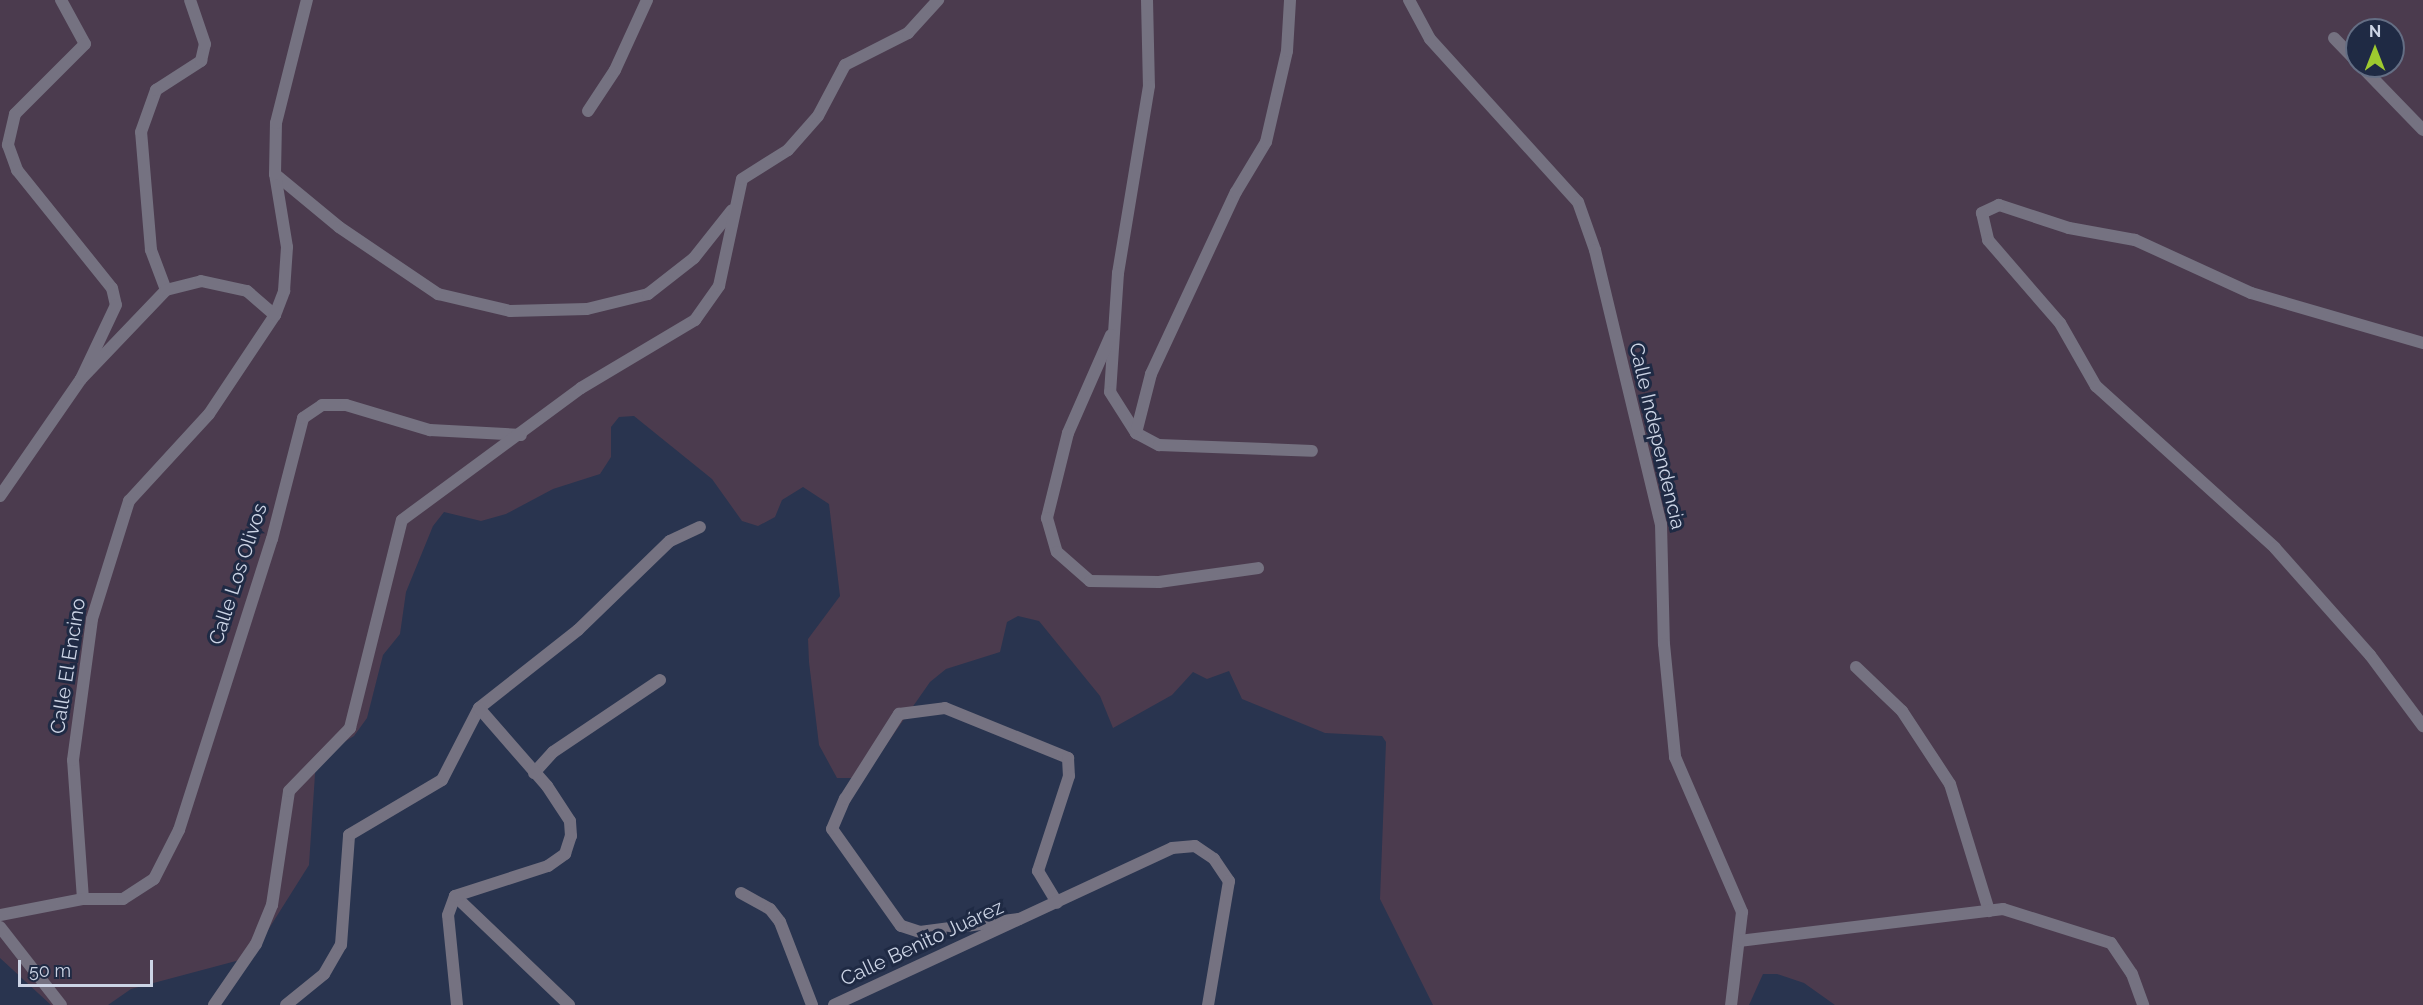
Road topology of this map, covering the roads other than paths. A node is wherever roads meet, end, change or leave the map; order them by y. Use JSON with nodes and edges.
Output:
{"nodes":[{"id":1,"x":61,"y":0,"type":"edge"},
{"id":2,"x":190,"y":0,"type":"edge"},
{"id":3,"x":307,"y":0,"type":"edge"},
{"id":4,"x":647,"y":0,"type":"edge"},
{"id":5,"x":938,"y":0,"type":"edge"},
{"id":6,"x":1147,"y":0,"type":"edge"},
{"id":7,"x":1290,"y":0,"type":"edge"},
{"id":8,"x":1409,"y":0,"type":"edge"},
{"id":9,"x":2334,"y":38,"type":"dead end"},
{"id":10,"x":2345,"y":49,"type":"edge"},
{"id":11,"x":2373,"y":78,"type":"edge"},
{"id":12,"x":588,"y":111,"type":"dead end"},
{"id":13,"x":2423,"y":130,"type":"edge"},
{"id":14,"x":275,"y":174,"type":"junction"},
{"id":15,"x":734,"y":207,"type":"junction"},
{"id":16,"x":166,"y":290,"type":"junction"},
{"id":17,"x":275,"y":315,"type":"junction"},
{"id":18,"x":1115,"y":326,"type":"junction"},
{"id":19,"x":2423,"y":344,"type":"edge"},
{"id":20,"x":81,"y":379,"type":"junction"},
{"id":21,"x":1136,"y":434,"type":"junction"},
{"id":22,"x":521,"y":435,"type":"junction"},
{"id":23,"x":1312,"y":451,"type":"dead end"},
{"id":24,"x":0,"y":496,"type":"edge"},
{"id":25,"x":700,"y":527,"type":"dead end"},
{"id":26,"x":1258,"y":568,"type":"dead end"},
{"id":27,"x":1856,"y":668,"type":"dead end"},
{"id":28,"x":660,"y":680,"type":"dead end"},
{"id":29,"x":479,"y":708,"type":"junction"},
{"id":30,"x":2423,"y":726,"type":"edge"},
{"id":31,"x":534,"y":772,"type":"junction"},
{"id":32,"x":741,"y":893,"type":"dead end"},
{"id":33,"x":455,"y":896,"type":"junction"},
{"id":34,"x":83,"y":899,"type":"junction"},
{"id":35,"x":1057,"y":903,"type":"junction"},
{"id":36,"x":1989,"y":911,"type":"junction"},
{"id":37,"x":0,"y":915,"type":"edge"},
{"id":38,"x":1022,"y":917,"type":"junction"},
{"id":39,"x":0,"y":927,"type":"edge"},
{"id":40,"x":1739,"y":941,"type":"junction"},
{"id":41,"x":61,"y":1005,"type":"edge"},
{"id":42,"x":214,"y":1005,"type":"edge"},
{"id":43,"x":286,"y":1005,"type":"edge"},
{"id":44,"x":457,"y":1005,"type":"edge"},
{"id":45,"x":569,"y":1005,"type":"edge"},
{"id":46,"x":812,"y":1005,"type":"edge"},
{"id":47,"x":834,"y":1005,"type":"edge"},
{"id":48,"x":1208,"y":1005,"type":"edge"},
{"id":49,"x":1731,"y":1005,"type":"edge"},
{"id":50,"x":2143,"y":1005,"type":"edge"}],
"edges":[{"from":1,"to":20,"type":"street"},
{"from":2,"to":16,"type":"street"},
{"from":3,"to":14,"type":"street"},
{"from":4,"to":12,"type":"street"},
{"from":5,"to":15,"type":"street"},
{"from":6,"to":18,"type":"street"},
{"from":7,"to":21,"type":"street"},
{"from":8,"to":40,"type":"street","name":"Calle Independencia"},
{"from":9,"to":10,"type":"street"},
{"from":11,"to":13,"type":"street"},
{"from":14,"to":15,"type":"street"},
{"from":14,"to":17,"type":"street","name":"Calle El Encino"},
{"from":15,"to":22,"type":"street"},
{"from":16,"to":17,"type":"street"},
{"from":16,"to":20,"type":"street"},
{"from":17,"to":34,"type":"street","name":"Calle El Encino"},
{"from":18,"to":21,"type":"street"},
{"from":18,"to":26,"type":"street"},
{"from":19,"to":30,"type":"street"},
{"from":20,"to":24,"type":"street"},
{"from":21,"to":23,"type":"street"},
{"from":22,"to":34,"type":"street","name":"Calle Los Olivos"},
{"from":22,"to":42,"type":"street"},
{"from":25,"to":29,"type":"street"},
{"from":27,"to":36,"type":"street"},
{"from":28,"to":31,"type":"street"},
{"from":29,"to":31,"type":"street"},
{"from":29,"to":43,"type":"street"},
{"from":31,"to":33,"type":"street"},
{"from":32,"to":46,"type":"street"},
{"from":33,"to":44,"type":"street"},
{"from":33,"to":45,"type":"street"},
{"from":34,"to":37,"type":"street","name":"Calle Los Olivos"},
{"from":35,"to":38,"type":"street"},
{"from":35,"to":38,"type":"street"},
{"from":35,"to":48,"type":"street"},
{"from":36,"to":40,"type":"street"},
{"from":36,"to":50,"type":"street"},
{"from":38,"to":47,"type":"street","name":"Calle Benito Juárez"},
{"from":39,"to":41,"type":"street"},
{"from":40,"to":49,"type":"street","name":"Calle Independencia"}]}
